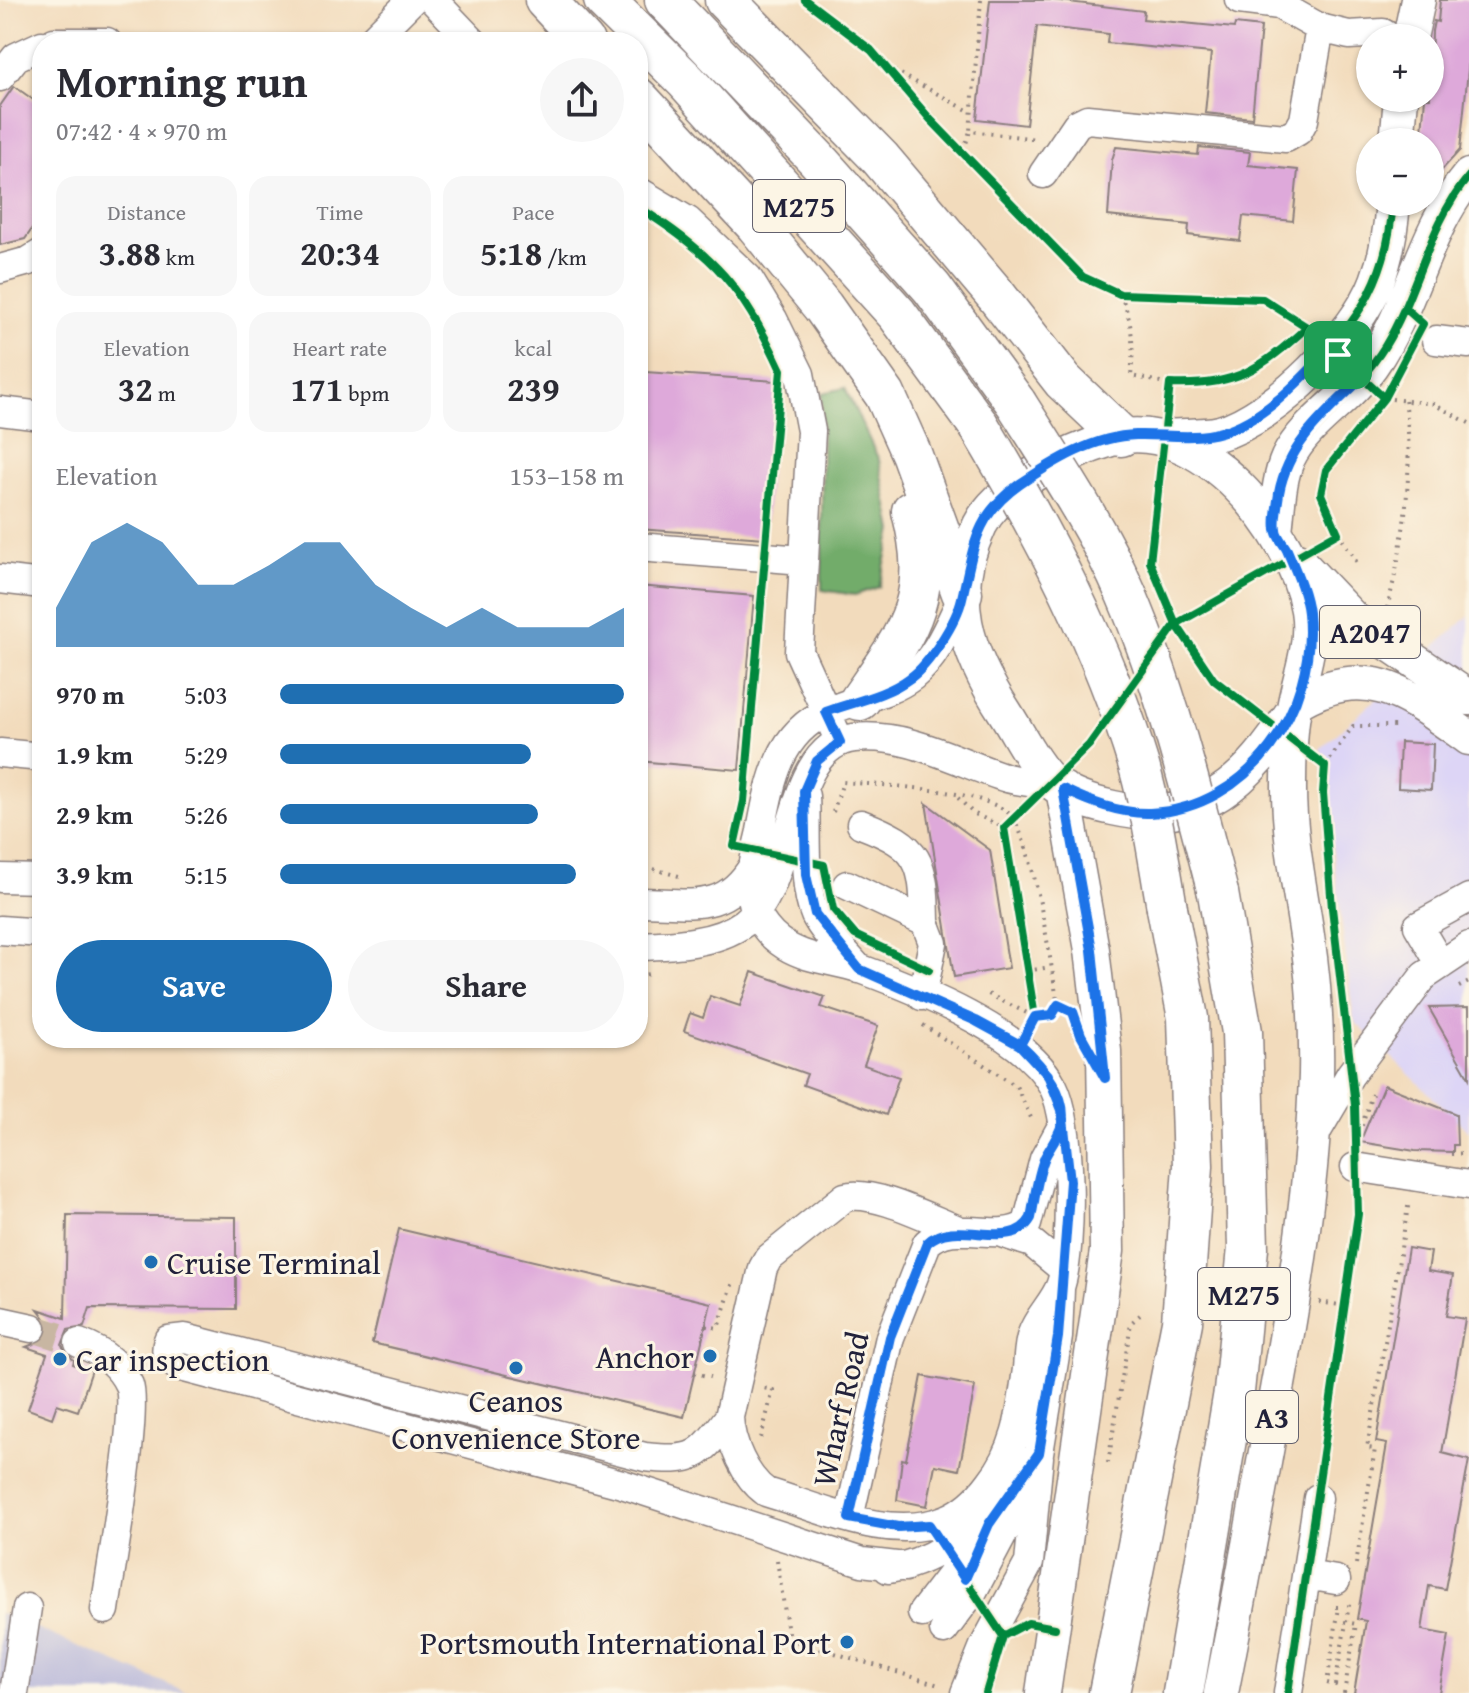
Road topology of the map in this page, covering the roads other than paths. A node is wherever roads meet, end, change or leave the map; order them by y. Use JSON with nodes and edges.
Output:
{"nodes":[{"id":1,"x":412,"y":0,"type":"edge"},
{"id":2,"x":433,"y":0,"type":"edge"},
{"id":3,"x":545,"y":0,"type":"edge"},
{"id":4,"x":604,"y":0,"type":"edge"},
{"id":5,"x":665,"y":0,"type":"edge"},
{"id":6,"x":725,"y":0,"type":"edge"},
{"id":7,"x":1239,"y":0,"type":"edge"},
{"id":8,"x":1418,"y":0,"type":"edge"},
{"id":9,"x":1413,"y":24,"type":"edge"},
{"id":10,"x":1320,"y":28,"type":"junction"},
{"id":11,"x":380,"y":32,"type":"edge"},
{"id":12,"x":463,"y":32,"type":"edge"},
{"id":13,"x":575,"y":32,"type":"edge"},
{"id":14,"x":636,"y":32,"type":"edge"},
{"id":15,"x":1356,"y":34,"type":"edge"},
{"id":16,"x":648,"y":43,"type":"edge"},
{"id":17,"x":32,"y":50,"type":"edge"},
{"id":18,"x":0,"y":77,"type":"edge"},
{"id":19,"x":648,"y":109,"type":"edge"},
{"id":20,"x":1043,"y":174,"type":"dead end"},
{"id":21,"x":1469,"y":176,"type":"edge"},
{"id":22,"x":648,"y":197,"type":"edge"},
{"id":23,"x":1392,"y":216,"type":"edge"},
{"id":24,"x":32,"y":259,"type":"edge"},
{"id":25,"x":0,"y":269,"type":"edge"},
{"id":26,"x":1436,"y":340,"type":"dead end"},
{"id":27,"x":1469,"y":344,"type":"edge"},
{"id":28,"x":857,"y":356,"type":"junction"},
{"id":29,"x":0,"y":411,"type":"edge"},
{"id":30,"x":32,"y":415,"type":"edge"},
{"id":31,"x":1139,"y":437,"type":"junction"},
{"id":32,"x":1281,"y":540,"type":"junction"},
{"id":33,"x":648,"y":548,"type":"edge"},
{"id":34,"x":803,"y":560,"type":"junction"},
{"id":35,"x":0,"y":579,"type":"edge"},
{"id":36,"x":32,"y":583,"type":"edge"},
{"id":37,"x":962,"y":596,"type":"junction"},
{"id":38,"x":1469,"y":698,"type":"edge"},
{"id":39,"x":843,"y":706,"type":"junction"},
{"id":40,"x":1295,"y":706,"type":"junction"},
{"id":41,"x":1469,"y":738,"type":"edge"},
{"id":42,"x":840,"y":742,"type":"junction"},
{"id":43,"x":0,"y":753,"type":"edge"},
{"id":44,"x":32,"y":756,"type":"edge"},
{"id":45,"x":1059,"y":787,"type":"junction"},
{"id":46,"x":804,"y":791,"type":"junction"},
{"id":47,"x":861,"y":824,"type":"dead end"},
{"id":48,"x":753,"y":866,"type":"junction"},
{"id":49,"x":648,"y":876,"type":"edge"},
{"id":50,"x":0,"y":878,"type":"edge"},
{"id":51,"x":32,"y":879,"type":"edge"},
{"id":52,"x":847,"y":885,"type":"dead end"},
{"id":53,"x":684,"y":890,"type":"junction"},
{"id":54,"x":1469,"y":898,"type":"edge"},
{"id":55,"x":648,"y":899,"type":"edge"},
{"id":56,"x":755,"y":913,"type":"junction"},
{"id":57,"x":925,"y":922,"type":"junction"},
{"id":58,"x":648,"y":928,"type":"edge"},
{"id":59,"x":0,"y":930,"type":"edge"},
{"id":60,"x":32,"y":932,"type":"edge"},
{"id":61,"x":715,"y":936,"type":"junction"},
{"id":62,"x":668,"y":945,"type":"junction"},
{"id":63,"x":648,"y":946,"type":"edge"},
{"id":64,"x":1469,"y":946,"type":"edge"},
{"id":65,"x":1441,"y":965,"type":"junction"},
{"id":66,"x":648,"y":966,"type":"edge"},
{"id":67,"x":859,"y":969,"type":"junction"},
{"id":68,"x":919,"y":1008,"type":"junction"},
{"id":69,"x":1062,"y":1126,"type":"junction"},
{"id":70,"x":1312,"y":1139,"type":"junction"},
{"id":71,"x":1355,"y":1167,"type":"road end"},
{"id":72,"x":1469,"y":1185,"type":"edge"},
{"id":73,"x":961,"y":1231,"type":"junction"},
{"id":74,"x":1004,"y":1234,"type":"junction"},
{"id":75,"x":1062,"y":1276,"type":"junction"},
{"id":76,"x":0,"y":1321,"type":"edge"},
{"id":77,"x":32,"y":1328,"type":"tunnel mouth"},
{"id":78,"x":79,"y":1343,"type":"tunnel mouth"},
{"id":79,"x":729,"y":1417,"type":"junction"},
{"id":80,"x":1039,"y":1453,"type":"junction"},
{"id":81,"x":587,"y":1477,"type":"junction"},
{"id":82,"x":1318,"y":1498,"type":"dead end"},
{"id":83,"x":849,"y":1518,"type":"junction"},
{"id":84,"x":999,"y":1525,"type":"junction"},
{"id":85,"x":905,"y":1567,"type":"junction"},
{"id":86,"x":1307,"y":1575,"type":"junction"},
{"id":87,"x":1343,"y":1588,"type":"road end"},
{"id":88,"x":27,"y":1608,"type":"dead end"},
{"id":89,"x":105,"y":1610,"type":"dead end"},
{"id":90,"x":942,"y":1629,"type":"junction"},
{"id":91,"x":965,"y":1692,"type":"edge"},
{"id":92,"x":14,"y":1693,"type":"edge"},
{"id":93,"x":1043,"y":1693,"type":"edge"},
{"id":94,"x":1109,"y":1693,"type":"edge"},
{"id":95,"x":1183,"y":1693,"type":"edge"},
{"id":96,"x":1221,"y":1693,"type":"edge"},
{"id":97,"x":1288,"y":1693,"type":"edge"}],
"edges":[{"from":1,"to":11,"type":"street"},
{"from":2,"to":12,"type":"street"},
{"from":3,"to":13,"type":"highway"},
{"from":4,"to":14,"type":"highway","number":"M275","bridge":true},
{"from":5,"to":95,"type":"highway","number":"M275","bridge":true},
{"from":6,"to":31,"type":"highway","number":"M275"},
{"from":7,"to":10,"type":"street"},
{"from":8,"to":9,"type":"main road"},
{"from":10,"to":15,"type":"street"},
{"from":10,"to":20,"type":"street"},
{"from":16,"to":94,"type":"highway","number":"M275","bridge":true},
{"from":17,"to":18,"type":"street"},
{"from":19,"to":28,"type":"highway","number":"M275"},
{"from":21,"to":32,"type":"main road"},
{"from":22,"to":34,"type":"street"},
{"from":23,"to":31,"type":"main road"},
{"from":24,"to":25,"type":"street"},
{"from":26,"to":27,"type":"street"},
{"from":28,"to":37,"type":"highway","number":"M275"},
{"from":28,"to":39,"type":"highway","number":"M275"},
{"from":29,"to":30,"type":"street"},
{"from":31,"to":32,"type":"main road"},
{"from":31,"to":37,"type":"main road"},
{"from":32,"to":38,"type":"main road","number":"A2047"},
{"from":32,"to":40,"type":"main road"},
{"from":33,"to":34,"type":"street"},
{"from":34,"to":39,"type":"street"},
{"from":35,"to":36,"type":"street"},
{"from":37,"to":39,"type":"street"},
{"from":37,"to":45,"type":"main road"},
{"from":39,"to":42,"type":"street"},
{"from":39,"to":48,"type":"street"},
{"from":40,"to":41,"type":"main road","number":"A2047"},
{"from":40,"to":45,"type":"main road"},
{"from":40,"to":70,"type":"main road","number":"A3"},
{"from":42,"to":45,"type":"street"},
{"from":42,"to":46,"type":"street"},
{"from":43,"to":44,"type":"street"},
{"from":45,"to":93,"type":"main road"},
{"from":46,"to":56,"type":"street"},
{"from":46,"to":67,"type":"street","name":"Wharf Road"},
{"from":47,"to":57,"type":"street"},
{"from":48,"to":53,"type":"street"},
{"from":48,"to":56,"type":"street"},
{"from":49,"to":53,"type":"street"},
{"from":50,"to":51,"type":"street"},
{"from":52,"to":57,"type":"street"},
{"from":53,"to":55,"type":"street"},
{"from":54,"to":65,"type":"street"},
{"from":56,"to":61,"type":"street"},
{"from":56,"to":67,"type":"street","name":"Wharf Road"},
{"from":57,"to":68,"type":"street"},
{"from":58,"to":61,"type":"street"},
{"from":59,"to":60,"type":"street"},
{"from":61,"to":62,"type":"street"},
{"from":62,"to":63,"type":"street"},
{"from":62,"to":66,"type":"street"},
{"from":64,"to":65,"type":"street"},
{"from":65,"to":70,"type":"street"},
{"from":67,"to":68,"type":"street","name":"Wharf Road"},
{"from":68,"to":69,"type":"street","name":"Wharf Road"},
{"from":69,"to":74,"type":"street"},
{"from":69,"to":75,"type":"street","name":"Wharf Road"},
{"from":70,"to":96,"type":"main road","number":"A3"},
{"from":71,"to":72,"type":"street"},
{"from":73,"to":74,"type":"street","name":"Wharf Road"},
{"from":73,"to":79,"type":"street"},
{"from":73,"to":83,"type":"street","name":"Wharf Road"},
{"from":74,"to":75,"type":"street","name":"Wharf Road"},
{"from":75,"to":80,"type":"street"},
{"from":75,"to":83,"type":"street","name":"Wharf Road"},
{"from":75,"to":85,"type":"street"},
{"from":76,"to":77,"type":"street"},
{"from":78,"to":89,"type":"street"},
{"from":79,"to":81,"type":"street"},
{"from":79,"to":83,"type":"street"},
{"from":80,"to":84,"type":"street"},
{"from":80,"to":91,"type":"street"},
{"from":81,"to":85,"type":"street"},
{"from":81,"to":85,"type":"street"},
{"from":82,"to":86,"type":"street"},
{"from":84,"to":90,"type":"street"},
{"from":84,"to":90,"type":"street"},
{"from":84,"to":90,"type":"street"},
{"from":86,"to":87,"type":"street"},
{"from":86,"to":97,"type":"street"},
{"from":88,"to":92,"type":"street"}]}
